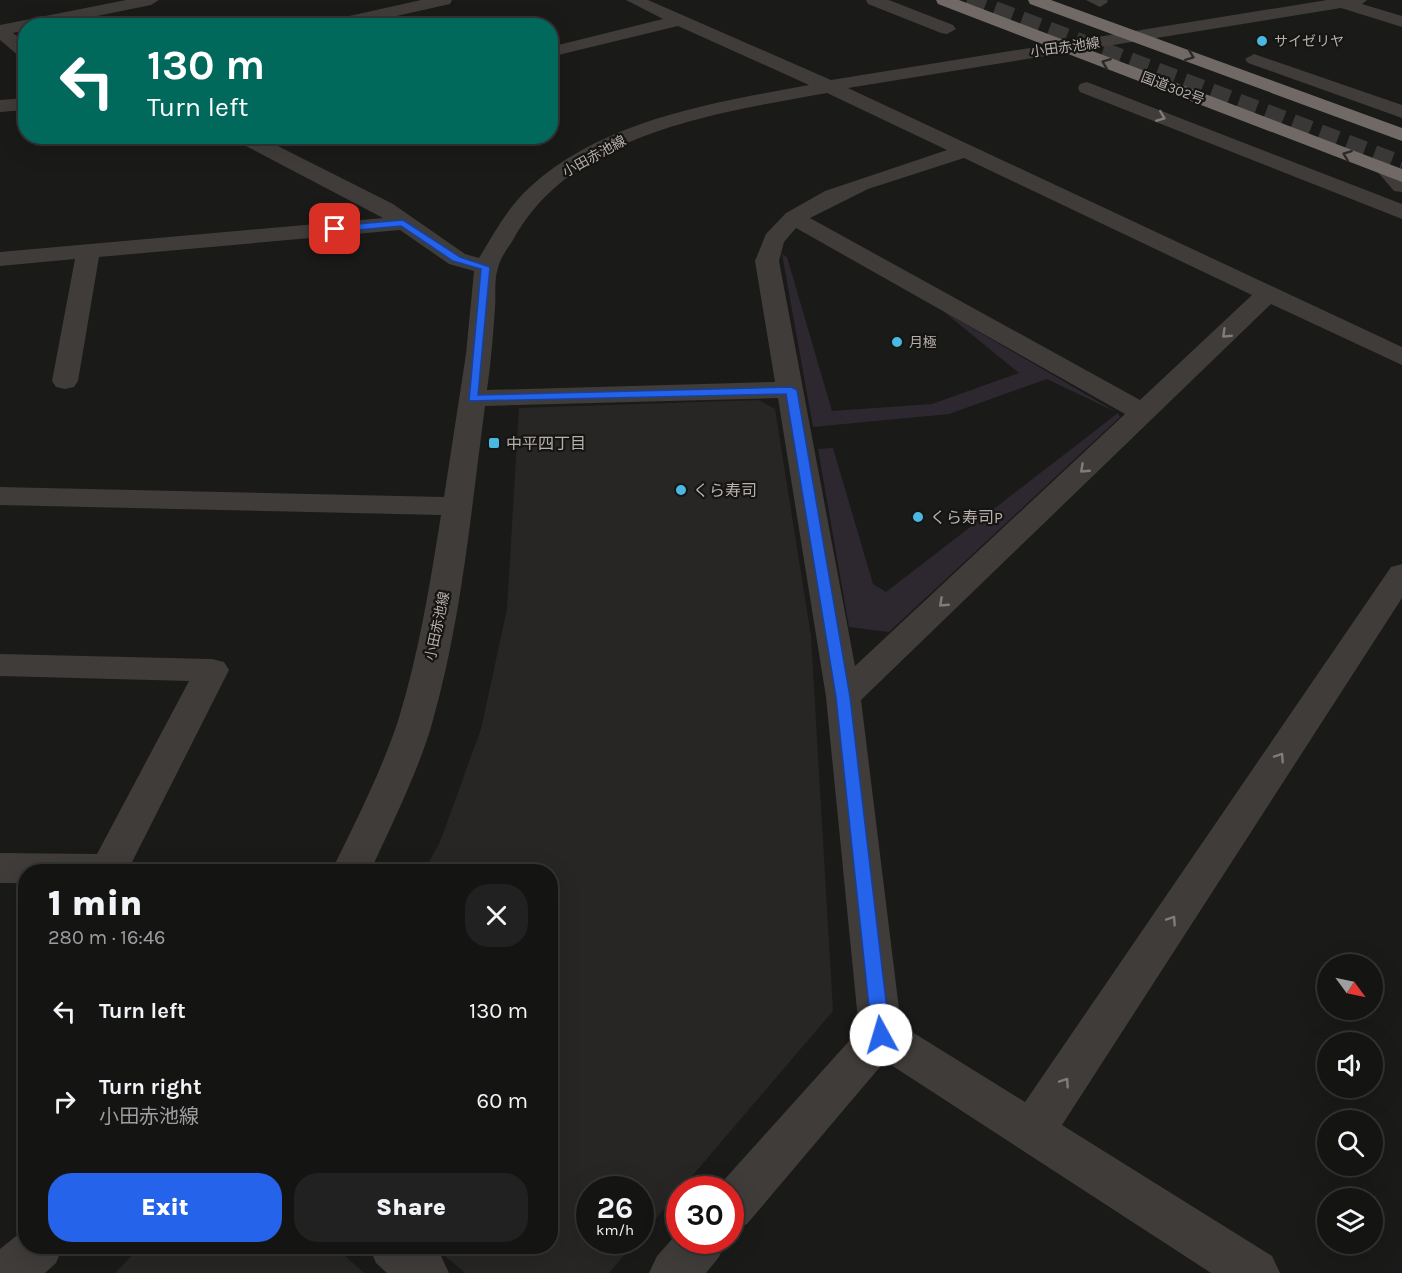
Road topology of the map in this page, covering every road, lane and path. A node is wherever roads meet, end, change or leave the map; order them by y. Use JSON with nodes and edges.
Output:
{"nodes":[{"id":1,"x":151,"y":0,"type":"edge"},
{"id":2,"x":444,"y":0,"type":"edge"},
{"id":3,"x":634,"y":0,"type":"edge"},
{"id":4,"x":874,"y":0,"type":"edge"},
{"id":5,"x":944,"y":0,"type":"edge"},
{"id":6,"x":1036,"y":0,"type":"edge"},
{"id":7,"x":1344,"y":1,"type":"edge"},
{"id":8,"x":60,"y":18,"type":"edge"},
{"id":9,"x":363,"y":18,"type":"edge"},
{"id":10,"x":676,"y":21,"type":"junction"},
{"id":11,"x":1402,"y":22,"type":"edge"},
{"id":12,"x":18,"y":26,"type":"edge"},
{"id":13,"x":947,"y":29,"type":"dead end"},
{"id":14,"x":0,"y":30,"type":"edge"},
{"id":15,"x":1141,"y":37,"type":"junction"},
{"id":16,"x":18,"y":46,"type":"edge"},
{"id":17,"x":1064,"y":47,"type":"junction"},
{"id":18,"x":558,"y":50,"type":"edge"},
{"id":19,"x":1254,"y":59,"type":"dead end"},
{"id":20,"x":828,"y":86,"type":"junction"},
{"id":21,"x":1088,"y":88,"type":"dead end"},
{"id":22,"x":1299,"y":98,"type":"junction"},
{"id":23,"x":18,"y":105,"type":"edge"},
{"id":24,"x":0,"y":106,"type":"edge"},
{"id":25,"x":1402,"y":112,"type":"edge"},
{"id":26,"x":1402,"y":122,"type":"edge"},
{"id":27,"x":1402,"y":135,"type":"edge"},
{"id":28,"x":257,"y":144,"type":"edge"},
{"id":29,"x":964,"y":151,"type":"junction"},
{"id":30,"x":1394,"y":173,"type":"edge"},
{"id":31,"x":1402,"y":186,"type":"edge"},
{"id":32,"x":1402,"y":212,"type":"edge"},
{"id":33,"x":794,"y":218,"type":"junction"},
{"id":34,"x":403,"y":223,"type":"junction"},
{"id":35,"x":88,"y":251,"type":"junction"},
{"id":36,"x":0,"y":259,"type":"edge"},
{"id":37,"x":486,"y":267,"type":"junction"},
{"id":38,"x":1268,"y":294,"type":"junction"},
{"id":39,"x":1400,"y":354,"type":"edge"},
{"id":40,"x":65,"y":381,"type":"dead end"},
{"id":41,"x":791,"y":390,"type":"junction"},
{"id":42,"x":472,"y":398,"type":"junction"},
{"id":43,"x":1143,"y":413,"type":"junction"},
{"id":44,"x":0,"y":496,"type":"edge"},
{"id":45,"x":458,"y":506,"type":"junction"},
{"id":46,"x":1402,"y":574,"type":"edge"},
{"id":47,"x":0,"y":665,"type":"edge"},
{"id":48,"x":843,"y":697,"type":"junction"},
{"id":49,"x":111,"y":864,"type":"edge"},
{"id":50,"x":354,"y":864,"type":"edge"},
{"id":51,"x":0,"y":868,"type":"edge"},
{"id":52,"x":18,"y":868,"type":"edge"},
{"id":53,"x":881,"y":1035,"type":"junction"},
{"id":54,"x":1032,"y":1131,"type":"junction"},
{"id":55,"x":744,"y":1192,"type":"edge"},
{"id":56,"x":30,"y":1254,"type":"edge"},
{"id":57,"x":402,"y":1254,"type":"edge"},
{"id":58,"x":690,"y":1254,"type":"edge"},
{"id":59,"x":9,"y":1273,"type":"edge"},
{"id":60,"x":424,"y":1273,"type":"edge"},
{"id":61,"x":674,"y":1273,"type":"edge"},
{"id":62,"x":1255,"y":1273,"type":"edge"}],
"edges":[{"from":1,"to":8,"type":"street"},
{"from":2,"to":9,"type":"street"},
{"from":3,"to":10,"type":"street"},
{"from":4,"to":13,"type":"street"},
{"from":5,"to":17,"type":"highway","name":"国道302号"},
{"from":6,"to":15,"type":"highway"},
{"from":7,"to":11,"type":"street"},
{"from":7,"to":15,"type":"street","name":"小田赤池線"},
{"from":10,"to":18,"type":"street"},
{"from":10,"to":20,"type":"street"},
{"from":12,"to":14,"type":"street"},
{"from":14,"to":16,"type":"street"},
{"from":15,"to":17,"type":"street","name":"小田赤池線"},
{"from":15,"to":22,"type":"highway","one_way":true},
{"from":17,"to":20,"type":"street","name":"小田赤池線"},
{"from":30,"to":17,"type":"highway","name":"国道302号","one_way":true},
{"from":19,"to":25,"type":"street"},
{"from":20,"to":29,"type":"street"},
{"from":20,"to":37,"type":"street","name":"小田赤池線"},
{"from":21,"to":32,"type":"street","one_way":true},
{"from":22,"to":26,"type":"street"},
{"from":22,"to":27,"type":"highway"},
{"from":23,"to":24,"type":"street"},
{"from":28,"to":34,"type":"street"},
{"from":29,"to":33,"type":"street"},
{"from":29,"to":38,"type":"street"},
{"from":30,"to":31,"type":"street"},
{"from":33,"to":41,"type":"street"},
{"from":33,"to":43,"type":"street"},
{"from":34,"to":35,"type":"street"},
{"from":34,"to":37,"type":"street"},
{"from":35,"to":36,"type":"street"},
{"from":35,"to":40,"type":"street"},
{"from":37,"to":42,"type":"street","name":"小田赤池線"},
{"from":38,"to":39,"type":"street"},
{"from":38,"to":43,"type":"street","one_way":true},
{"from":41,"to":42,"type":"street"},
{"from":41,"to":48,"type":"street"},
{"from":42,"to":45,"type":"street","name":"小田赤池線"},
{"from":43,"to":48,"type":"street","one_way":true},
{"from":44,"to":45,"type":"street"},
{"from":45,"to":50,"type":"street","name":"小田赤池線"},
{"from":54,"to":46,"type":"street","one_way":true},
{"from":47,"to":49,"type":"street"},
{"from":48,"to":53,"type":"street"},
{"from":51,"to":52,"type":"street"},
{"from":53,"to":54,"type":"street"},
{"from":53,"to":55,"type":"street"},
{"from":54,"to":62,"type":"street"},
{"from":56,"to":59,"type":"street"},
{"from":57,"to":60,"type":"street"},
{"from":58,"to":61,"type":"street"}]}
